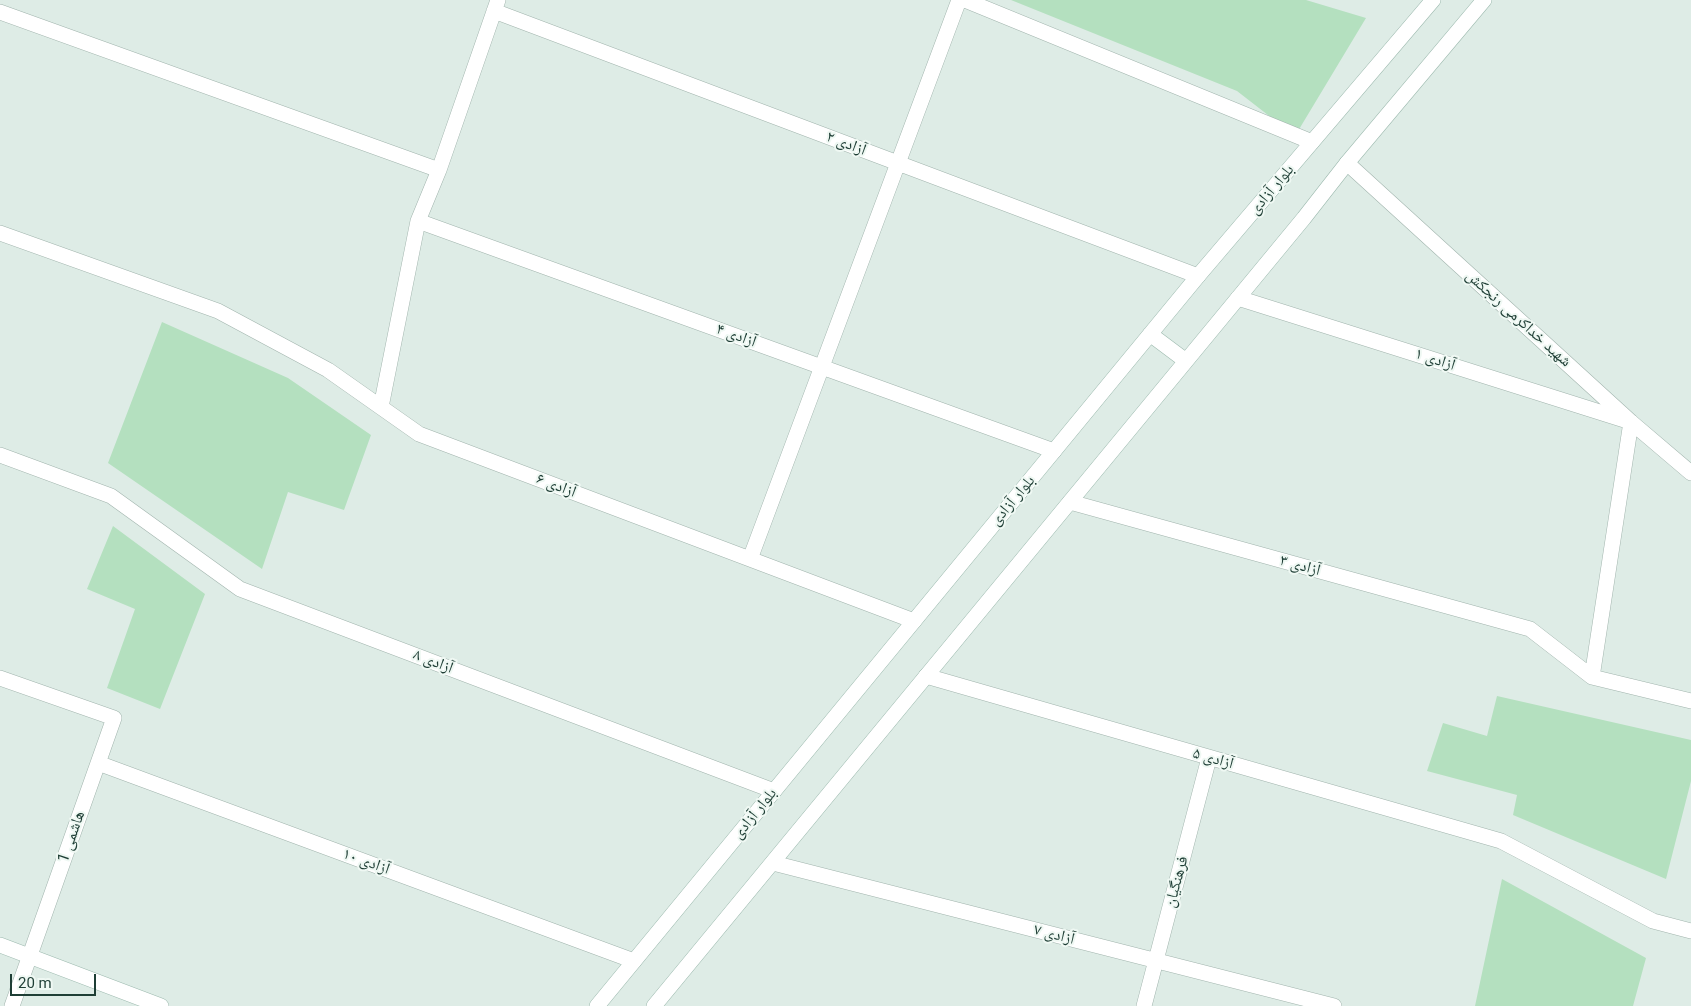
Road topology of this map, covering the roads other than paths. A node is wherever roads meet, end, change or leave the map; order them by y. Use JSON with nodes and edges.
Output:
{"nodes":[{"id":1,"x":959,"y":0,"type":"edge"},
{"id":2,"x":965,"y":0,"type":"edge"},
{"id":3,"x":1433,"y":0,"type":"edge"},
{"id":4,"x":1484,"y":0,"type":"edge"},
{"id":5,"x":496,"y":6,"type":"edge"},
{"id":6,"x":0,"y":12,"type":"edge"},
{"id":7,"x":1312,"y":142,"type":"junction"},
{"id":8,"x":1347,"y":162,"type":"junction"},
{"id":9,"x":898,"y":163,"type":"junction"},
{"id":10,"x":439,"y":170,"type":"junction"},
{"id":11,"x":418,"y":221,"type":"junction"},
{"id":12,"x":0,"y":233,"type":"edge"},
{"id":13,"x":1198,"y":276,"type":"junction"},
{"id":14,"x":1238,"y":298,"type":"junction"},
{"id":15,"x":1150,"y":334,"type":"junction"},
{"id":16,"x":1186,"y":361,"type":"junction"},
{"id":17,"x":822,"y":367,"type":"junction"},
{"id":18,"x":381,"y":407,"type":"junction"},
{"id":19,"x":1631,"y":422,"type":"junction"},
{"id":20,"x":1054,"y":451,"type":"junction"},
{"id":21,"x":0,"y":455,"type":"edge"},
{"id":22,"x":1691,"y":473,"type":"edge"},
{"id":23,"x":1070,"y":502,"type":"junction"},
{"id":24,"x":750,"y":559,"type":"junction"},
{"id":25,"x":914,"y":621,"type":"junction"},
{"id":26,"x":926,"y":676,"type":"junction"},
{"id":27,"x":1592,"y":677,"type":"junction"},
{"id":28,"x":0,"y":678,"type":"edge"},
{"id":29,"x":1691,"y":701,"type":"edge"},
{"id":30,"x":1209,"y":758,"type":"junction"},
{"id":31,"x":98,"y":762,"type":"junction"},
{"id":32,"x":774,"y":791,"type":"junction"},
{"id":33,"x":773,"y":863,"type":"junction"},
{"id":34,"x":1691,"y":931,"type":"edge"},
{"id":35,"x":0,"y":945,"type":"edge"},
{"id":36,"x":31,"y":956,"type":"junction"},
{"id":37,"x":1156,"y":960,"type":"junction"},
{"id":38,"x":634,"y":961,"type":"junction"},
{"id":39,"x":12,"y":1006,"type":"edge"},
{"id":40,"x":161,"y":1006,"type":"edge"},
{"id":41,"x":597,"y":1006,"type":"edge"},
{"id":42,"x":654,"y":1006,"type":"edge"},
{"id":43,"x":1144,"y":1006,"type":"edge"},
{"id":44,"x":1334,"y":1006,"type":"edge"}],
"edges":[{"from":1,"to":9,"type":"street"},
{"from":2,"to":7,"type":"street"},
{"from":3,"to":7,"type":"street","name":"بلوار آزادی"},
{"from":4,"to":8,"type":"street"},
{"from":5,"to":9,"type":"street","name":"آزادی ۲"},
{"from":5,"to":10,"type":"street"},
{"from":6,"to":10,"type":"street"},
{"from":7,"to":13,"type":"street","name":"بلوار آزادی"},
{"from":8,"to":14,"type":"street"},
{"from":8,"to":19,"type":"street","name":"شهید خداکرمی رنجکش"},
{"from":9,"to":13,"type":"street","name":"آزادی ۲"},
{"from":9,"to":17,"type":"street"},
{"from":10,"to":11,"type":"street"},
{"from":11,"to":17,"type":"street","name":"آزادی ۴"},
{"from":11,"to":18,"type":"street"},
{"from":12,"to":18,"type":"street","name":"آزادی ۶"},
{"from":13,"to":15,"type":"street","name":"بلوار آزادی"},
{"from":14,"to":16,"type":"street"},
{"from":14,"to":19,"type":"street","name":"آزادی ۱"},
{"from":15,"to":16,"type":"street"},
{"from":15,"to":20,"type":"street","name":"بلوار آزادی"},
{"from":16,"to":23,"type":"street"},
{"from":17,"to":20,"type":"street","name":"آزادی ۴"},
{"from":17,"to":24,"type":"street"},
{"from":18,"to":24,"type":"street","name":"آزادی ۶"},
{"from":19,"to":22,"type":"street","name":"شهید خداکرمی رنجکش"},
{"from":19,"to":27,"type":"street"},
{"from":20,"to":25,"type":"street","name":"بلوار آزادی"},
{"from":21,"to":32,"type":"street","name":"آزادی ۸"},
{"from":23,"to":26,"type":"street"},
{"from":23,"to":27,"type":"street","name":"آزادی ۳"},
{"from":24,"to":25,"type":"street","name":"آزادی ۶"},
{"from":25,"to":32,"type":"street","name":"بلوار آزادی"},
{"from":26,"to":30,"type":"street","name":"آزادی ۵"},
{"from":26,"to":33,"type":"street"},
{"from":27,"to":29,"type":"street"},
{"from":28,"to":31,"type":"street","name":"هاشمی 1"},
{"from":30,"to":34,"type":"street","name":"آزادی ۵"},
{"from":30,"to":37,"type":"street","name":"فرهنگیان"},
{"from":31,"to":36,"type":"street","name":"هاشمی 1"},
{"from":31,"to":38,"type":"street","name":"آزادی ۱۰"},
{"from":32,"to":38,"type":"street","name":"بلوار آزادی"},
{"from":33,"to":37,"type":"street","name":"آزادی ۷"},
{"from":33,"to":42,"type":"street"},
{"from":35,"to":36,"type":"street"},
{"from":36,"to":39,"type":"street","name":"هاشمی 1"},
{"from":36,"to":40,"type":"street"},
{"from":37,"to":43,"type":"street","name":"فرهنگیان"},
{"from":37,"to":44,"type":"street","name":"آزادی ۷"},
{"from":38,"to":41,"type":"street","name":"بلوار آزادی"}]}
